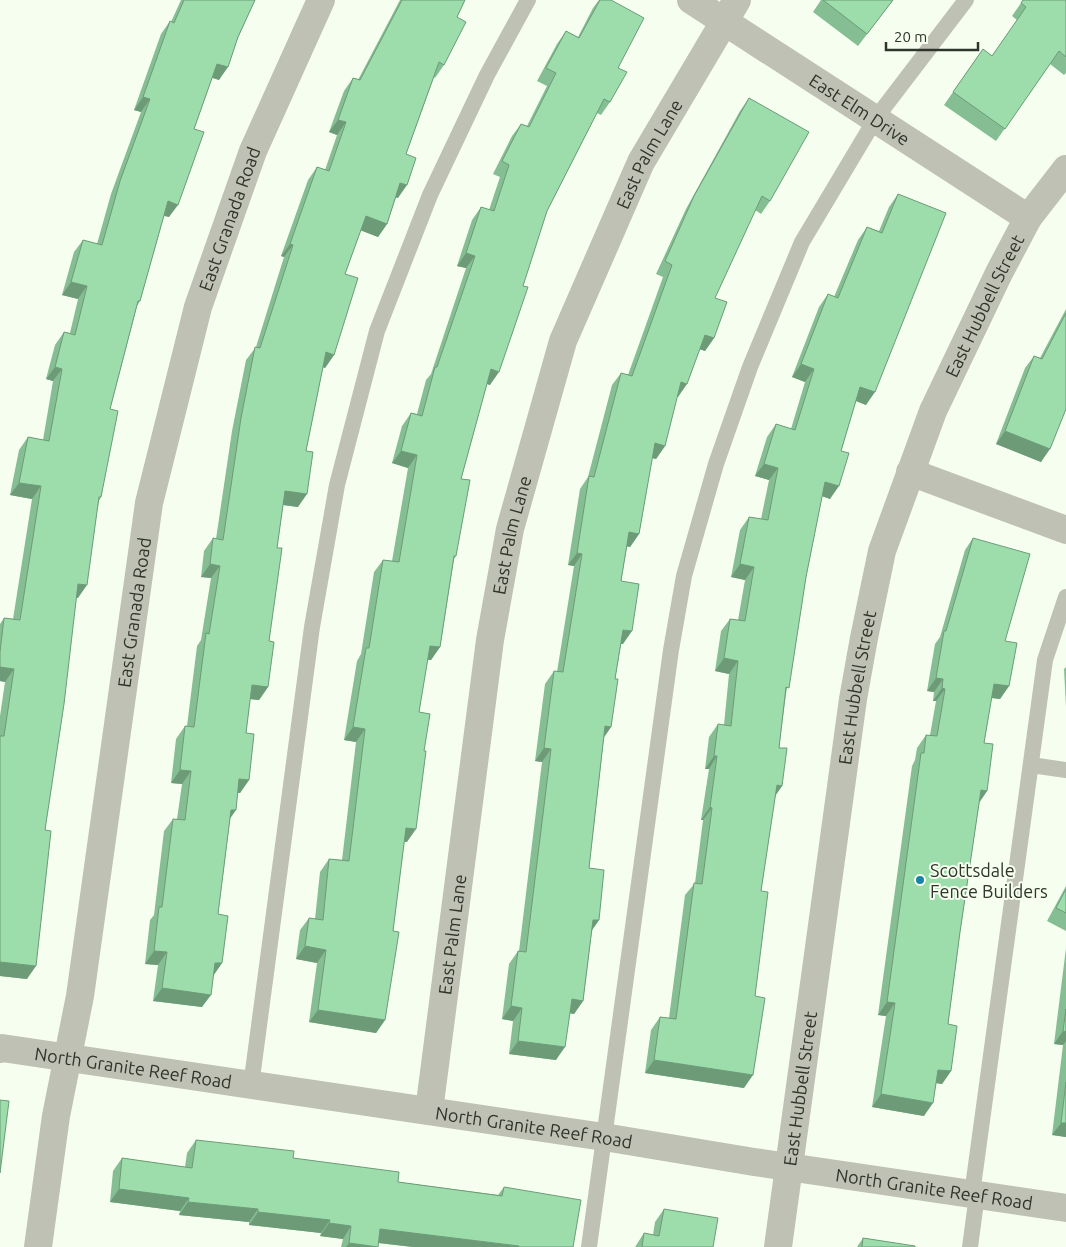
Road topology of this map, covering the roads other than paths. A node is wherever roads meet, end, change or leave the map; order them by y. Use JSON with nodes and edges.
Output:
{"nodes":[{"id":1,"x":321,"y":0,"type":"edge"},
{"id":2,"x":528,"y":0,"type":"edge"},
{"id":3,"x":691,"y":0,"type":"edge"},
{"id":4,"x":966,"y":0,"type":"edge"},
{"id":5,"x":731,"y":11,"type":"edge"},
{"id":6,"x":876,"y":118,"type":"junction"},
{"id":7,"x":1066,"y":169,"type":"edge"},
{"id":8,"x":1028,"y":218,"type":"junction"},
{"id":9,"x":910,"y":472,"type":"junction"},
{"id":10,"x":1066,"y":530,"type":"edge"},
{"id":11,"x":1066,"y":597,"type":"edge"},
{"id":12,"x":1031,"y":765,"type":"junction"},
{"id":13,"x":1066,"y":770,"type":"edge"},
{"id":14,"x":1,"y":1048,"type":"edge"},
{"id":15,"x":68,"y":1058,"type":"junction"},
{"id":16,"x":251,"y":1086,"type":"junction"},
{"id":17,"x":429,"y":1111,"type":"junction"},
{"id":18,"x":604,"y":1137,"type":"junction"},
{"id":19,"x":789,"y":1167,"type":"junction"},
{"id":20,"x":974,"y":1194,"type":"junction"},
{"id":21,"x":1066,"y":1208,"type":"edge"},
{"id":22,"x":38,"y":1247,"type":"edge"},
{"id":23,"x":588,"y":1247,"type":"edge"},
{"id":24,"x":778,"y":1247,"type":"edge"},
{"id":25,"x":970,"y":1247,"type":"edge"}],
"edges":[{"from":1,"to":15,"type":"street","name":"East Granada Road"},
{"from":2,"to":16,"type":"lane"},
{"from":3,"to":5,"type":"street","name":"East Elm Drive"},
{"from":4,"to":6,"type":"lane"},
{"from":5,"to":6,"type":"street","name":"East Elm Drive"},
{"from":5,"to":17,"type":"street","name":"East Palm Lane"},
{"from":6,"to":8,"type":"street","name":"East Elm Drive"},
{"from":6,"to":18,"type":"lane"},
{"from":7,"to":8,"type":"street","name":"East Hubbell Street"},
{"from":8,"to":9,"type":"street","name":"East Hubbell Street"},
{"from":9,"to":10,"type":"street"},
{"from":9,"to":19,"type":"street","name":"East Hubbell Street"},
{"from":11,"to":12,"type":"lane"},
{"from":12,"to":13,"type":"lane"},
{"from":12,"to":20,"type":"lane"},
{"from":14,"to":15,"type":"street","name":"North Granite Reef Road"},
{"from":15,"to":16,"type":"street","name":"North Granite Reef Road"},
{"from":15,"to":22,"type":"street","name":"East Granada Road"},
{"from":16,"to":17,"type":"street","name":"North Granite Reef Road"},
{"from":17,"to":18,"type":"street","name":"North Granite Reef Road"},
{"from":18,"to":19,"type":"street","name":"North Granite Reef Road"},
{"from":18,"to":23,"type":"lane"},
{"from":19,"to":20,"type":"street","name":"North Granite Reef Road"},
{"from":19,"to":24,"type":"street","name":"East Hubbell Street"},
{"from":20,"to":21,"type":"street","name":"North Granite Reef Road"},
{"from":20,"to":25,"type":"lane"}]}
